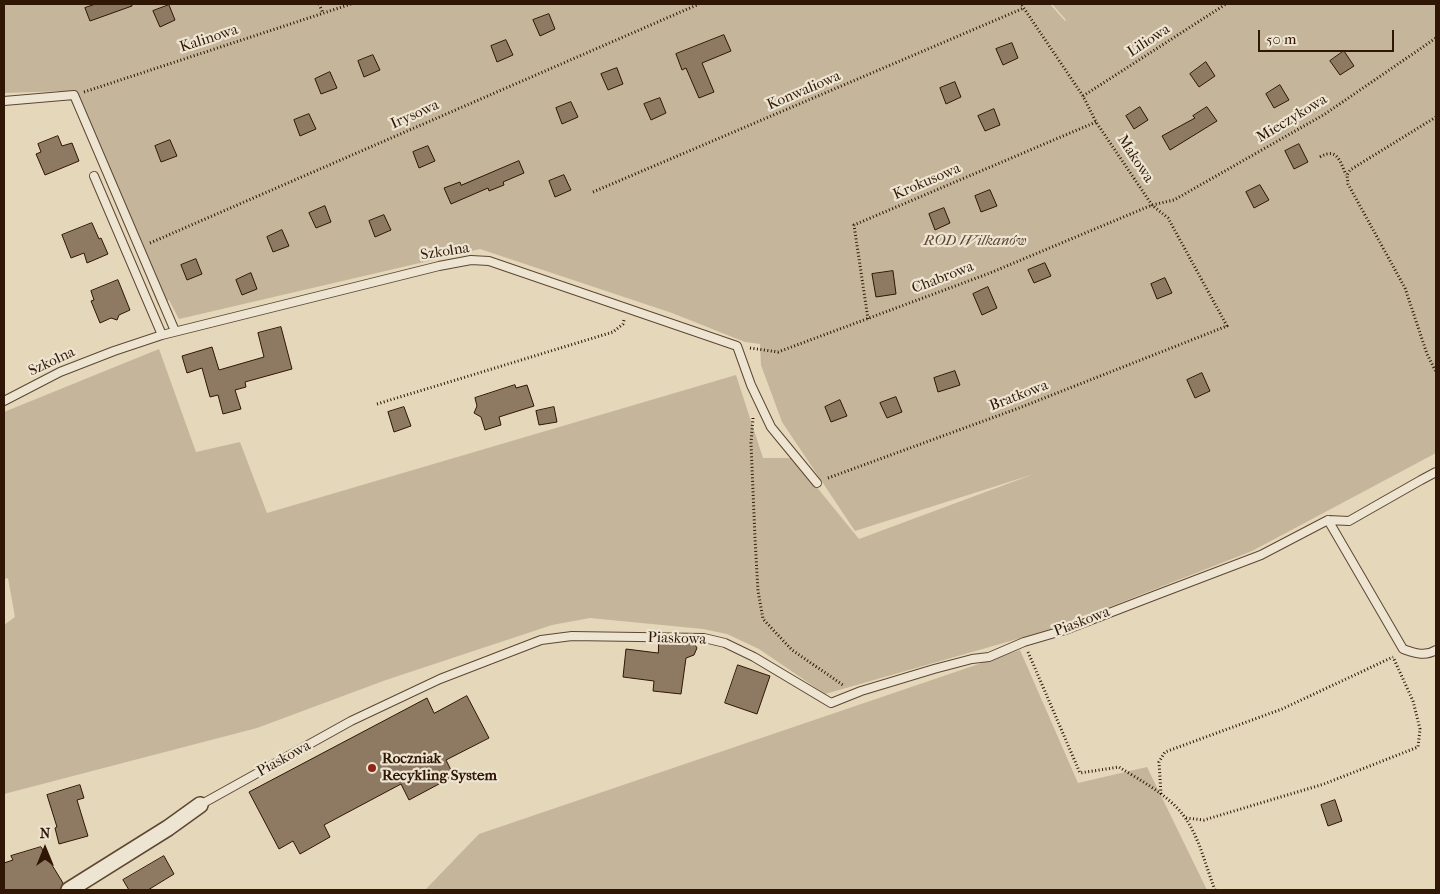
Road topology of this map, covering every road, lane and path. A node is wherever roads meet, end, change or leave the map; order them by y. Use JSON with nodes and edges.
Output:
{"nodes":[{"id":1,"x":319,"y":4,"type":"edge"},
{"id":2,"x":351,"y":4,"type":"edge"},
{"id":3,"x":699,"y":4,"type":"edge"},
{"id":4,"x":1021,"y":4,"type":"edge"},
{"id":5,"x":1226,"y":4,"type":"edge"},
{"id":6,"x":1024,"y":8,"type":"junction"},
{"id":7,"x":323,"y":13,"type":"junction"},
{"id":8,"x":1436,"y":38,"type":"edge"},
{"id":9,"x":74,"y":95,"type":"junction"},
{"id":10,"x":1083,"y":96,"type":"junction"},
{"id":11,"x":4,"y":101,"type":"edge"},
{"id":12,"x":1436,"y":116,"type":"edge"},
{"id":13,"x":1096,"y":122,"type":"junction"},
{"id":14,"x":1320,"y":157,"type":"dead end"},
{"id":15,"x":1347,"y":175,"type":"junction"},
{"id":16,"x":94,"y":176,"type":"dead end"},
{"id":17,"x":593,"y":192,"type":"dead end"},
{"id":18,"x":1152,"y":205,"type":"junction"},
{"id":19,"x":141,"y":248,"type":"junction"},
{"id":20,"x":626,"y":307,"type":"junction"},
{"id":21,"x":868,"y":319,"type":"junction"},
{"id":22,"x":1227,"y":326,"type":"joint"},
{"id":23,"x":175,"y":331,"type":"junction"},
{"id":24,"x":162,"y":335,"type":"junction"},
{"id":25,"x":737,"y":346,"type":"junction"},
{"id":26,"x":1436,"y":372,"type":"edge"},
{"id":27,"x":754,"y":392,"type":"junction"},
{"id":28,"x":4,"y":402,"type":"edge"},
{"id":29,"x":377,"y":404,"type":"dead end"},
{"id":30,"x":1436,"y":472,"type":"edge"},
{"id":31,"x":817,"y":483,"type":"joint"},
{"id":32,"x":1328,"y":520,"type":"junction"},
{"id":33,"x":1024,"y":642,"type":"junction"},
{"id":34,"x":1403,"y":649,"type":"junction"},
{"id":35,"x":1436,"y":650,"type":"edge"},
{"id":36,"x":1393,"y":658,"type":"junction"},
{"id":37,"x":854,"y":693,"type":"junction"},
{"id":38,"x":1161,"y":794,"type":"junction"},
{"id":39,"x":200,"y":806,"type":"joint"},
{"id":40,"x":1186,"y":818,"type":"junction"},
{"id":41,"x":69,"y":890,"type":"edge"},
{"id":42,"x":1215,"y":890,"type":"edge"}],
"edges":[{"from":1,"to":7,"type":"path"},
{"from":2,"to":7,"type":"path","name":"Kalinowa"},
{"from":3,"to":19,"type":"path","name":"Irysowa"},
{"from":4,"to":6,"type":"path","name":"Makowa"},
{"from":5,"to":10,"type":"path","name":"Liliowa"},
{"from":6,"to":10,"type":"path","name":"Makowa"},
{"from":6,"to":17,"type":"path","name":"Konwaliowa"},
{"from":7,"to":9,"type":"path","name":"Kalinowa"},
{"from":8,"to":18,"type":"path","name":"Mieczykowa"},
{"from":9,"to":11,"type":"lane"},
{"from":9,"to":19,"type":"lane"},
{"from":10,"to":13,"type":"path","name":"Makowa"},
{"from":12,"to":15,"type":"path"},
{"from":13,"to":18,"type":"path","name":"Makowa"},
{"from":13,"to":21,"type":"path","name":"Krokusowa"},
{"from":14,"to":15,"type":"path"},
{"from":15,"to":26,"type":"path"},
{"from":16,"to":24,"type":"lane"},
{"from":18,"to":21,"type":"path","name":"Chabrowa"},
{"from":18,"to":22,"type":"path","name":"Makowa"},
{"from":19,"to":23,"type":"lane"},
{"from":20,"to":23,"type":"lane","name":"Szkolna"},
{"from":20,"to":25,"type":"lane","name":"Szkolna"},
{"from":20,"to":29,"type":"path"},
{"from":21,"to":25,"type":"path","name":"Chabrowa"},
{"from":22,"to":31,"type":"path","name":"Bratkowa"},
{"from":23,"to":24,"type":"lane","name":"Szkolna"},
{"from":24,"to":28,"type":"lane","name":"Szkolna"},
{"from":25,"to":27,"type":"lane"},
{"from":27,"to":31,"type":"lane"},
{"from":27,"to":37,"type":"path"},
{"from":30,"to":32,"type":"lane","name":"Piaskowa"},
{"from":32,"to":33,"type":"lane","name":"Piaskowa"},
{"from":32,"to":34,"type":"lane"},
{"from":33,"to":37,"type":"lane","name":"Piaskowa"},
{"from":33,"to":38,"type":"path"},
{"from":34,"to":35,"type":"lane"},
{"from":34,"to":36,"type":"path"},
{"from":36,"to":38,"type":"path"},
{"from":36,"to":40,"type":"path"},
{"from":37,"to":39,"type":"lane","name":"Piaskowa"},
{"from":38,"to":40,"type":"path"},
{"from":39,"to":41,"type":"street","name":"Piaskowa"},
{"from":40,"to":42,"type":"path"}]}
